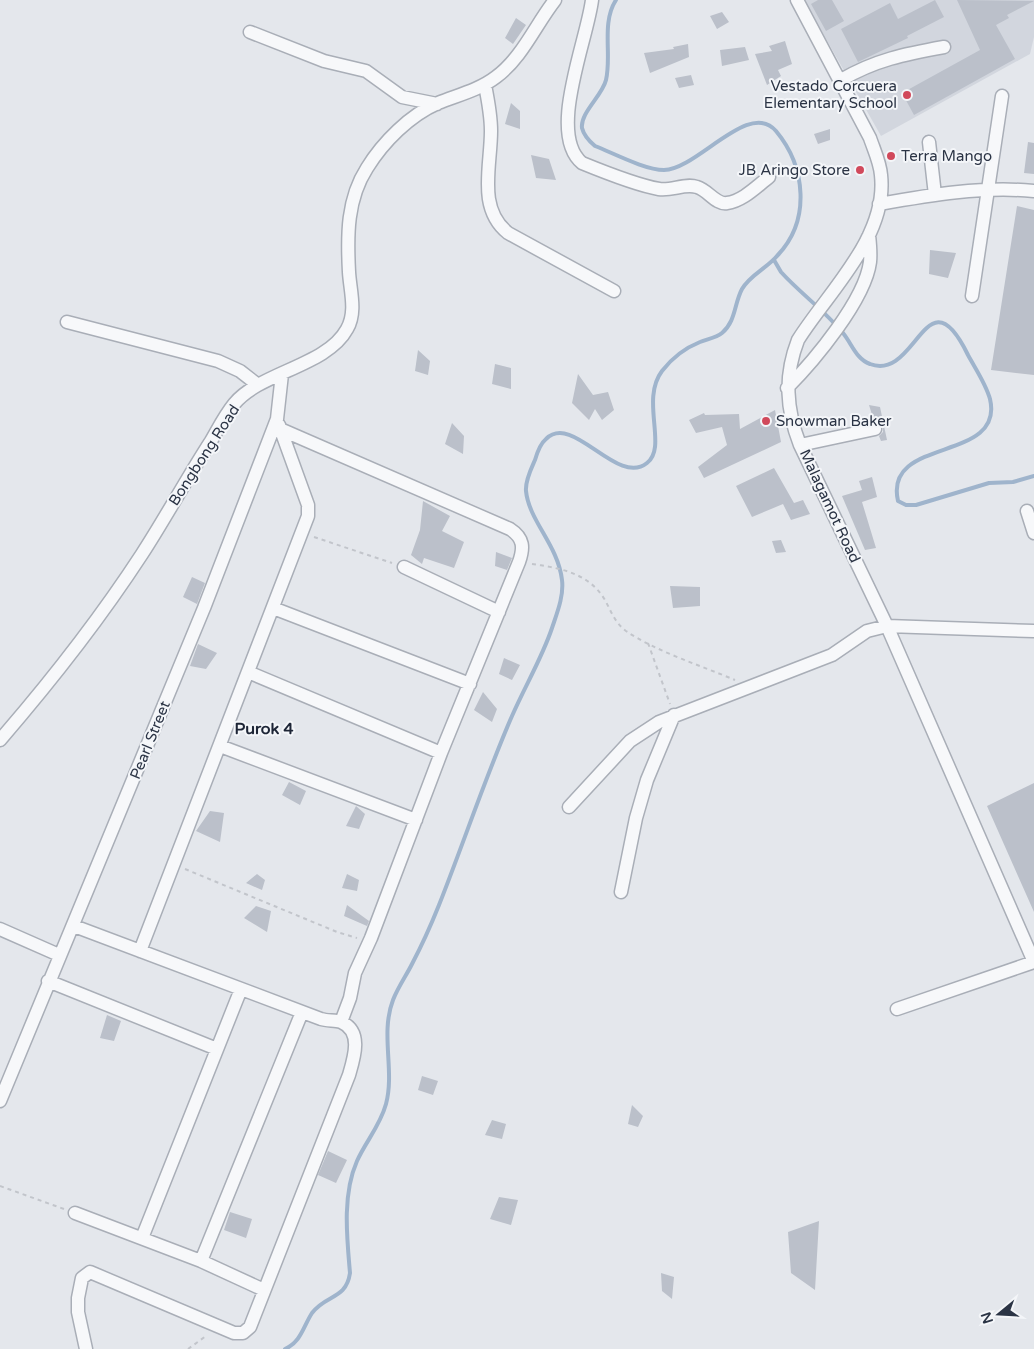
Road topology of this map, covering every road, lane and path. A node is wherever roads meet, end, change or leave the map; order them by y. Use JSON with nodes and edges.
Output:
{"nodes":[{"id":1,"x":555,"y":0,"type":"edge"},
{"id":2,"x":592,"y":0,"type":"edge"},
{"id":3,"x":797,"y":0,"type":"edge"},
{"id":4,"x":250,"y":32,"type":"dead end"},
{"id":5,"x":944,"y":47,"type":"dead end"},
{"id":6,"x":841,"y":80,"type":"junction"},
{"id":7,"x":484,"y":85,"type":"junction"},
{"id":8,"x":1002,"y":96,"type":"dead end"},
{"id":9,"x":437,"y":104,"type":"junction"},
{"id":10,"x":929,"y":142,"type":"dead end"},
{"id":11,"x":769,"y":177,"type":"dead end"},
{"id":12,"x":989,"y":190,"type":"junction"},
{"id":13,"x":1034,"y":191,"type":"edge"},
{"id":14,"x":935,"y":195,"type":"junction"},
{"id":15,"x":879,"y":204,"type":"junction"},
{"id":16,"x":869,"y":233,"type":"junction"},
{"id":17,"x":614,"y":292,"type":"dead end"},
{"id":18,"x":972,"y":296,"type":"dead end"},
{"id":19,"x":67,"y":322,"type":"dead end"},
{"id":20,"x":282,"y":374,"type":"junction"},
{"id":21,"x":258,"y":385,"type":"junction"},
{"id":22,"x":787,"y":388,"type":"junction"},
{"id":23,"x":278,"y":424,"type":"junction"},
{"id":24,"x":875,"y":429,"type":"dead end"},
{"id":25,"x":800,"y":445,"type":"junction"},
{"id":26,"x":1027,"y":511,"type":"dead end"},
{"id":27,"x":302,"y":533,"type":"junction"},
{"id":28,"x":1034,"y":533,"type":"edge"},
{"id":29,"x":519,"y":562,"type":"junction"},
{"id":30,"x":404,"y":567,"type":"joint"},
{"id":31,"x":273,"y":608,"type":"junction"},
{"id":32,"x":500,"y":612,"type":"junction"},
{"id":33,"x":887,"y":626,"type":"junction"},
{"id":34,"x":1034,"y":631,"type":"edge"},
{"id":35,"x":648,"y":642,"type":"junction"},
{"id":36,"x":248,"y":672,"type":"junction"},
{"id":37,"x":470,"y":684,"type":"junction"},
{"id":38,"x":749,"y":686,"type":"junction"},
{"id":39,"x":674,"y":715,"type":"junction"},
{"id":40,"x":0,"y":740,"type":"edge"},
{"id":41,"x":220,"y":746,"type":"junction"},
{"id":42,"x":441,"y":753,"type":"junction"},
{"id":43,"x":569,"y":806,"type":"dead end"},
{"id":44,"x":416,"y":820,"type":"junction"},
{"id":45,"x":173,"y":865,"type":"junction"},
{"id":46,"x":622,"y":892,"type":"dead end"},
{"id":47,"x":74,"y":926,"type":"junction"},
{"id":48,"x":0,"y":929,"type":"edge"},
{"id":49,"x":371,"y":938,"type":"junction"},
{"id":50,"x":140,"y":951,"type":"junction"},
{"id":51,"x":59,"y":955,"type":"junction"},
{"id":52,"x":1034,"y":962,"type":"edge"},
{"id":53,"x":48,"y":981,"type":"junction"},
{"id":54,"x":241,"y":989,"type":"junction"},
{"id":55,"x":897,"y":1009,"type":"dead end"},
{"id":56,"x":302,"y":1012,"type":"junction"},
{"id":57,"x":341,"y":1022,"type":"junction"},
{"id":58,"x":217,"y":1049,"type":"junction"},
{"id":59,"x":0,"y":1101,"type":"edge"},
{"id":60,"x":0,"y":1186,"type":"edge"},
{"id":61,"x":75,"y":1213,"type":"joint"},
{"id":62,"x":142,"y":1238,"type":"junction"},
{"id":63,"x":201,"y":1261,"type":"junction"},
{"id":64,"x":264,"y":1290,"type":"junction"},
{"id":65,"x":217,"y":1327,"type":"junction"},
{"id":66,"x":86,"y":1349,"type":"edge"},
{"id":67,"x":188,"y":1349,"type":"edge"}],
"edges":[{"from":1,"to":7,"type":"street","name":"Bongbong Road"},
{"from":2,"to":11,"type":"street"},
{"from":3,"to":6,"type":"street","name":"Malagamot Road"},
{"from":4,"to":9,"type":"street"},
{"from":5,"to":6,"type":"street"},
{"from":6,"to":15,"type":"street","name":"Malagamot Road"},
{"from":7,"to":9,"type":"street","name":"Bongbong Road"},
{"from":7,"to":17,"type":"street"},
{"from":8,"to":12,"type":"street"},
{"from":9,"to":20,"type":"street","name":"Bongbong Road"},
{"from":10,"to":14,"type":"street"},
{"from":12,"to":13,"type":"street"},
{"from":12,"to":14,"type":"street"},
{"from":12,"to":18,"type":"street"},
{"from":14,"to":15,"type":"street"},
{"from":15,"to":16,"type":"street","name":"Malagamot Road"},
{"from":16,"to":22,"type":"street","name":"Malagamot Road"},
{"from":16,"to":22,"type":"street"},
{"from":19,"to":21,"type":"street"},
{"from":20,"to":21,"type":"street","name":"Bongbong Road"},
{"from":20,"to":23,"type":"street","name":"Pearl Street"},
{"from":21,"to":40,"type":"street","name":"Bongbong Road"},
{"from":22,"to":25,"type":"street","name":"Malagamot Road"},
{"from":23,"to":27,"type":"street"},
{"from":23,"to":29,"type":"street"},
{"from":23,"to":47,"type":"street","name":"Pearl Street"},
{"from":24,"to":25,"type":"street"},
{"from":25,"to":33,"type":"street","name":"Malagamot Road"},
{"from":26,"to":28,"type":"street"},
{"from":27,"to":30,"type":"path"},
{"from":27,"to":31,"type":"street"},
{"from":29,"to":32,"type":"street"},
{"from":29,"to":35,"type":"path"},
{"from":30,"to":32,"type":"street"},
{"from":31,"to":36,"type":"street"},
{"from":31,"to":37,"type":"street"},
{"from":32,"to":37,"type":"street"},
{"from":33,"to":34,"type":"street"},
{"from":33,"to":38,"type":"street"},
{"from":33,"to":52,"type":"street","name":"Malagamot Road"},
{"from":35,"to":38,"type":"path"},
{"from":35,"to":39,"type":"path"},
{"from":36,"to":41,"type":"street"},
{"from":36,"to":42,"type":"street"},
{"from":37,"to":42,"type":"street"},
{"from":38,"to":39,"type":"street"},
{"from":39,"to":43,"type":"street"},
{"from":39,"to":46,"type":"street"},
{"from":41,"to":44,"type":"street"},
{"from":41,"to":45,"type":"street"},
{"from":42,"to":44,"type":"street"},
{"from":44,"to":49,"type":"street"},
{"from":45,"to":49,"type":"path"},
{"from":45,"to":50,"type":"street"},
{"from":47,"to":50,"type":"street"},
{"from":47,"to":51,"type":"street","name":"Pearl Street"},
{"from":48,"to":51,"type":"street"},
{"from":49,"to":57,"type":"street"},
{"from":50,"to":54,"type":"street"},
{"from":51,"to":53,"type":"street","name":"Pearl Street"},
{"from":52,"to":55,"type":"street"},
{"from":53,"to":58,"type":"street"},
{"from":53,"to":59,"type":"street","name":"Pearl Street"},
{"from":54,"to":56,"type":"street"},
{"from":54,"to":58,"type":"street"},
{"from":56,"to":57,"type":"street"},
{"from":56,"to":63,"type":"street"},
{"from":57,"to":64,"type":"street"},
{"from":58,"to":62,"type":"street"},
{"from":60,"to":61,"type":"path"},
{"from":61,"to":62,"type":"street"},
{"from":62,"to":63,"type":"street"},
{"from":63,"to":64,"type":"street"},
{"from":64,"to":65,"type":"street"},
{"from":65,"to":66,"type":"street"},
{"from":65,"to":67,"type":"path"}]}
